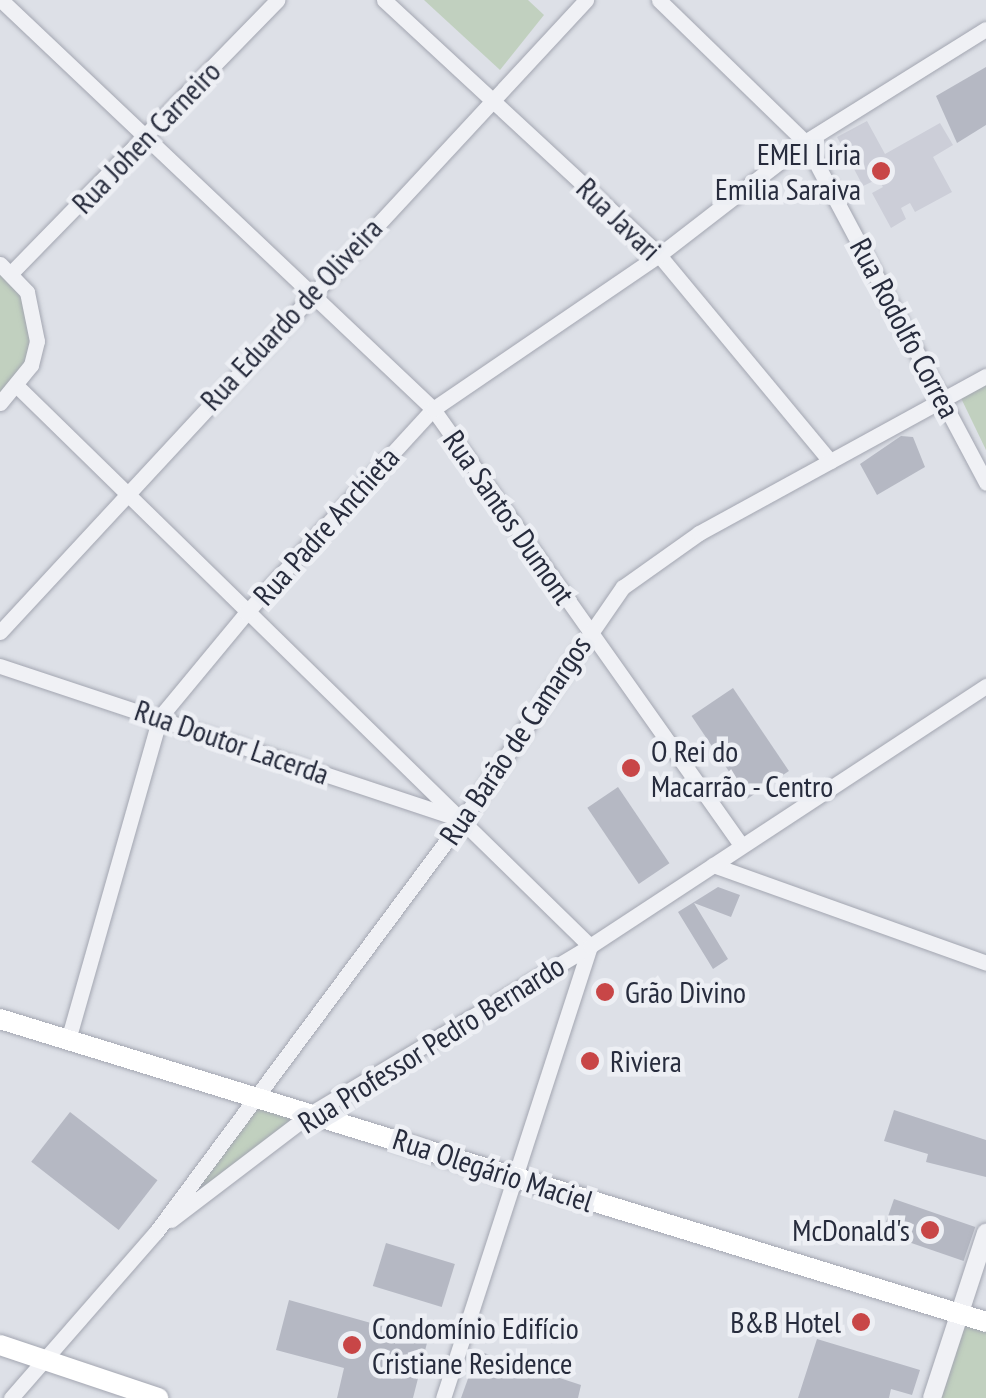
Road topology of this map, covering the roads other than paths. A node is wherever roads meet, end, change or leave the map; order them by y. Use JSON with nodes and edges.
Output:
{"nodes":[{"id":1,"x":2,"y":0,"type":"edge"},
{"id":2,"x":277,"y":0,"type":"edge"},
{"id":3,"x":384,"y":0,"type":"edge"},
{"id":4,"x":586,"y":0,"type":"edge"},
{"id":5,"x":659,"y":0,"type":"edge"},
{"id":6,"x":986,"y":29,"type":"edge"},
{"id":7,"x":492,"y":99,"type":"junction"},
{"id":8,"x":146,"y":141,"type":"junction"},
{"id":9,"x":805,"y":142,"type":"junction"},
{"id":10,"x":659,"y":255,"type":"junction"},
{"id":11,"x":6,"y":268,"type":"edge"},
{"id":12,"x":308,"y":295,"type":"junction"},
{"id":13,"x":986,"y":376,"type":"edge"},
{"id":14,"x":18,"y":387,"type":"junction"},
{"id":15,"x":944,"y":398,"type":"junction"},
{"id":16,"x":0,"y":403,"type":"edge"},
{"id":17,"x":433,"y":409,"type":"junction"},
{"id":18,"x":830,"y":461,"type":"junction"},
{"id":19,"x":986,"y":484,"type":"edge"},
{"id":20,"x":122,"y":496,"type":"junction"},
{"id":21,"x":246,"y":614,"type":"junction"},
{"id":22,"x":589,"y":630,"type":"junction"},
{"id":23,"x":0,"y":632,"type":"edge"},
{"id":24,"x":0,"y":666,"type":"edge"},
{"id":25,"x":986,"y":686,"type":"edge"},
{"id":26,"x":160,"y":717,"type":"junction"},
{"id":27,"x":462,"y":820,"type":"junction"},
{"id":28,"x":742,"y":845,"type":"junction"},
{"id":29,"x":713,"y":865,"type":"junction"},
{"id":30,"x":590,"y":946,"type":"junction"},
{"id":31,"x":986,"y":963,"type":"edge"},
{"id":32,"x":0,"y":1019,"type":"edge"},
{"id":33,"x":68,"y":1040,"type":"junction"},
{"id":34,"x":258,"y":1095,"type":"junction"},
{"id":35,"x":314,"y":1112,"type":"junction"},
{"id":36,"x":514,"y":1178,"type":"junction"},
{"id":37,"x":156,"y":1232,"type":"junction"},
{"id":38,"x":986,"y":1233,"type":"edge"},
{"id":39,"x":958,"y":1313,"type":"junction"},
{"id":40,"x":986,"y":1322,"type":"edge"},
{"id":41,"x":0,"y":1345,"type":"edge"},
{"id":42,"x":41,"y":1359,"type":"junction"},
{"id":43,"x":11,"y":1398,"type":"edge"},
{"id":44,"x":158,"y":1398,"type":"edge"},
{"id":45,"x":443,"y":1398,"type":"edge"},
{"id":46,"x":932,"y":1398,"type":"edge"}],
"edges":[{"from":1,"to":8,"type":"street","name":"Rua Santos Dumont"},
{"from":2,"to":8,"type":"street","name":"Rua Johen Carneiro"},
{"from":3,"to":7,"type":"street","name":"Rua Javari"},
{"from":4,"to":7,"type":"street","name":"Rua Eduardo de Oliveira"},
{"from":5,"to":9,"type":"street","name":"Rua Rodolfo Correa"},
{"from":6,"to":9,"type":"street","name":"Rua Padre Anchieta"},
{"from":7,"to":10,"type":"street","name":"Rua Javari"},
{"from":7,"to":12,"type":"street","name":"Rua Eduardo de Oliveira"},
{"from":8,"to":11,"type":"street","name":"Rua Johen Carneiro"},
{"from":8,"to":12,"type":"street","name":"Rua Santos Dumont"},
{"from":9,"to":10,"type":"street","name":"Rua Padre Anchieta"},
{"from":9,"to":15,"type":"street","name":"Rua Rodolfo Correa"},
{"from":10,"to":17,"type":"street","name":"Rua Padre Anchieta"},
{"from":10,"to":18,"type":"street","name":"Rua Javari"},
{"from":11,"to":14,"type":"street"},
{"from":12,"to":17,"type":"street","name":"Rua Santos Dumont"},
{"from":12,"to":20,"type":"street","name":"Rua Eduardo de Oliveira"},
{"from":13,"to":15,"type":"street","name":"Rua Barão de Camargos"},
{"from":14,"to":16,"type":"street"},
{"from":14,"to":20,"type":"street"},
{"from":15,"to":18,"type":"street","name":"Rua Barão de Camargos"},
{"from":15,"to":19,"type":"street","name":"Rua Rodolfo Correa"},
{"from":17,"to":21,"type":"street","name":"Rua Padre Anchieta"},
{"from":17,"to":22,"type":"street","name":"Rua Santos Dumont"},
{"from":18,"to":22,"type":"street","name":"Rua Barão de Camargos"},
{"from":20,"to":21,"type":"street"},
{"from":20,"to":23,"type":"street","name":"Rua Eduardo de Oliveira"},
{"from":21,"to":26,"type":"street","name":"Rua Padre Anchieta"},
{"from":21,"to":27,"type":"street"},
{"from":22,"to":27,"type":"street","name":"Rua Barão de Camargos"},
{"from":22,"to":28,"type":"street","name":"Rua Santos Dumont"},
{"from":24,"to":26,"type":"street","name":"Rua Doutor Lacerda"},
{"from":25,"to":28,"type":"street"},
{"from":26,"to":27,"type":"street","name":"Rua Doutor Lacerda"},
{"from":26,"to":33,"type":"street","name":"Rua Padre Anchieta"},
{"from":27,"to":30,"type":"street"},
{"from":27,"to":34,"type":"street","name":"Rua Barão de Camargos"},
{"from":28,"to":29,"type":"street"},
{"from":29,"to":30,"type":"street","name":"Rua Professor Pedro Bernardo"},
{"from":29,"to":31,"type":"street"},
{"from":30,"to":35,"type":"street","name":"Rua Professor Pedro Bernardo"},
{"from":30,"to":36,"type":"street"},
{"from":32,"to":33,"type":"main road","name":"Rua Olegário Maciel"},
{"from":33,"to":34,"type":"main road","name":"Rua Olegário Maciel"},
{"from":34,"to":35,"type":"main road","name":"Rua Olegário Maciel"},
{"from":34,"to":37,"type":"street","name":"Rua Barão de Camargos"},
{"from":35,"to":36,"type":"main road","name":"Rua Olegário Maciel"},
{"from":35,"to":37,"type":"street","name":"Rua Professor Pedro Bernardo"},
{"from":36,"to":39,"type":"main road","name":"Rua Olegário Maciel"},
{"from":36,"to":45,"type":"street"},
{"from":37,"to":42,"type":"street"},
{"from":38,"to":39,"type":"street"},
{"from":39,"to":40,"type":"main road","name":"Rua Olegário Maciel"},
{"from":39,"to":46,"type":"street"},
{"from":41,"to":42,"type":"main road"},
{"from":42,"to":43,"type":"street"},
{"from":42,"to":44,"type":"main road"}]}
